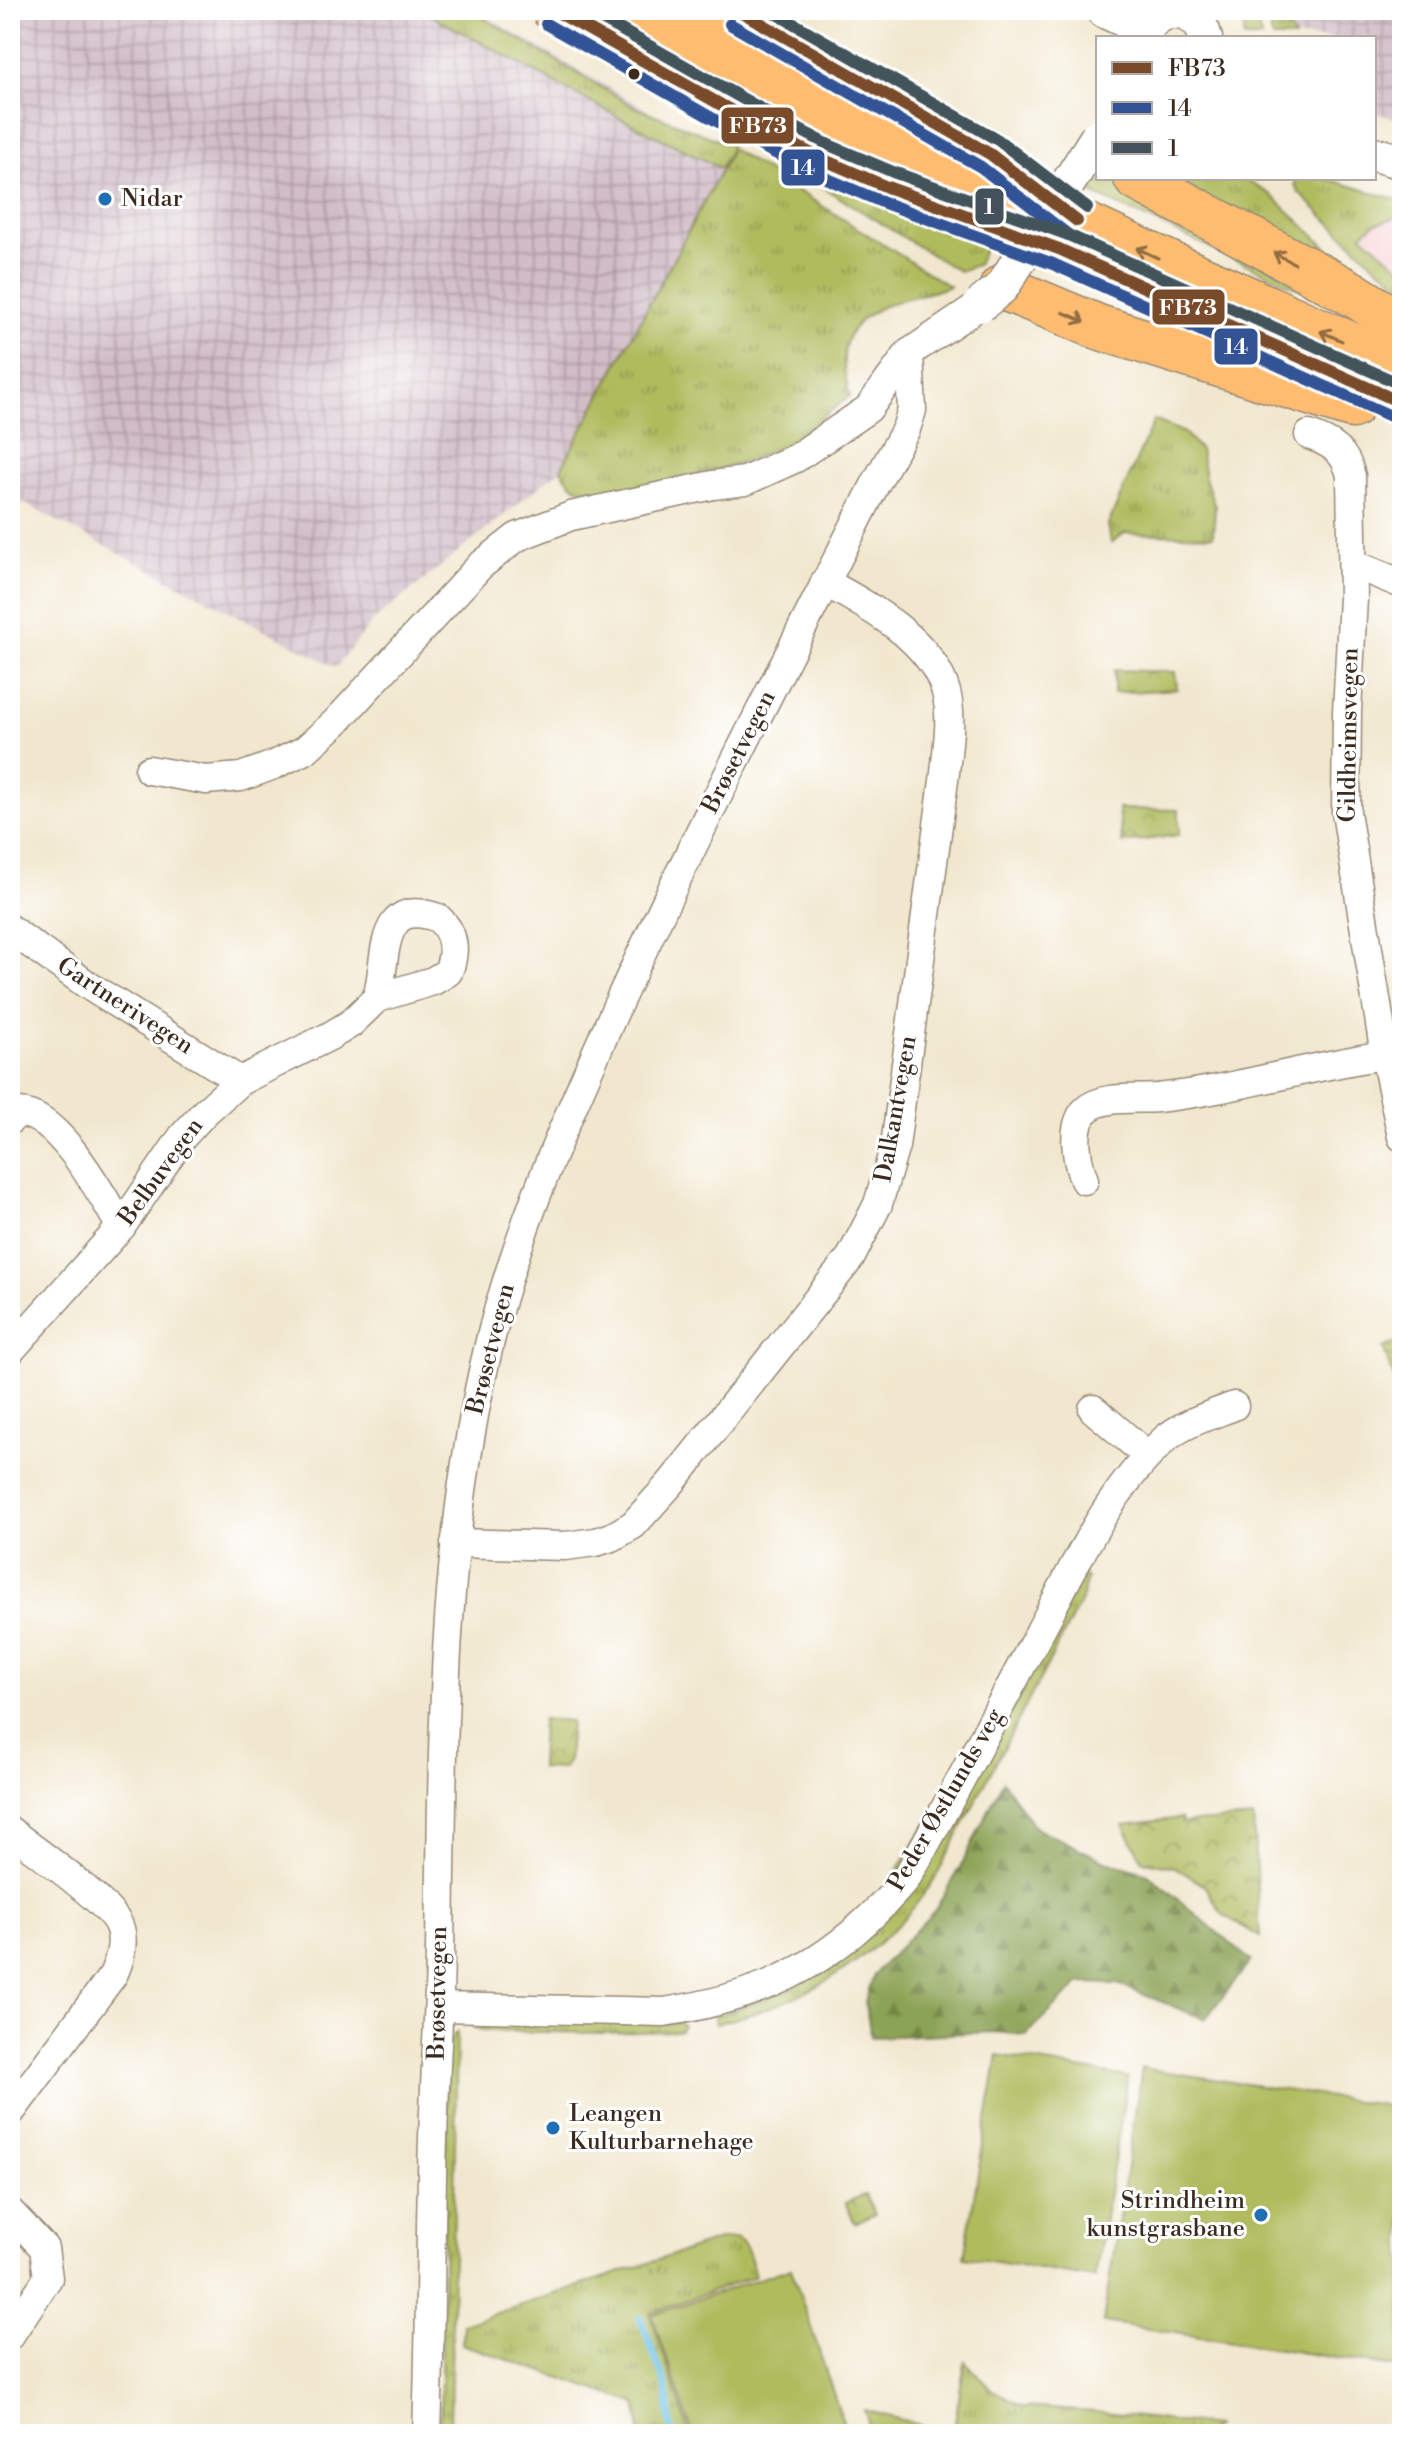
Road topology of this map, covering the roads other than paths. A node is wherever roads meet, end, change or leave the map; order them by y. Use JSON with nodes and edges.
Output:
{"nodes":[{"id":1,"x":554,"y":10,"type":"edge"},
{"id":2,"x":609,"y":10,"type":"edge"},
{"id":3,"x":678,"y":10,"type":"edge"},
{"id":4,"x":738,"y":10,"type":"edge"},
{"id":5,"x":1103,"y":10,"type":"edge"},
{"id":6,"x":1200,"y":22,"type":"edge"},
{"id":7,"x":1144,"y":34,"type":"edge"},
{"id":8,"x":1095,"y":147,"type":"edge"},
{"id":9,"x":1376,"y":155,"type":"edge"},
{"id":10,"x":1402,"y":162,"type":"edge"},
{"id":11,"x":1139,"y":180,"type":"edge"},
{"id":12,"x":1066,"y":234,"type":"junction"},
{"id":13,"x":991,"y":296,"type":"junction"},
{"id":14,"x":1402,"y":325,"type":"edge"},
{"id":15,"x":909,"y":353,"type":"junction"},
{"id":16,"x":1402,"y":367,"type":"edge"},
{"id":17,"x":1402,"y":403,"type":"edge"},
{"id":18,"x":1402,"y":422,"type":"edge"},
{"id":19,"x":1309,"y":435,"type":"dead end"},
{"id":20,"x":1353,"y":564,"type":"junction"},
{"id":21,"x":825,"y":582,"type":"junction"},
{"id":22,"x":1402,"y":584,"type":"edge"},
{"id":23,"x":149,"y":770,"type":"dead end"},
{"id":24,"x":10,"y":929,"type":"edge"},
{"id":25,"x":377,"y":998,"type":"dead end"},
{"id":26,"x":1385,"y":1055,"type":"junction"},
{"id":27,"x":240,"y":1081,"type":"junction"},
{"id":28,"x":10,"y":1120,"type":"edge"},
{"id":29,"x":1402,"y":1137,"type":"edge"},
{"id":30,"x":1084,"y":1180,"type":"dead end"},
{"id":31,"x":121,"y":1227,"type":"junction"},
{"id":32,"x":10,"y":1351,"type":"edge"},
{"id":33,"x":1234,"y":1406,"type":"dead end"},
{"id":34,"x":1093,"y":1409,"type":"dead end"},
{"id":35,"x":1148,"y":1456,"type":"junction"},
{"id":36,"x":455,"y":1543,"type":"junction"},
{"id":37,"x":10,"y":1831,"type":"edge"},
{"id":38,"x":439,"y":2007,"type":"junction"},
{"id":39,"x":10,"y":2113,"type":"edge"},
{"id":40,"x":10,"y":2212,"type":"edge"},
{"id":41,"x":10,"y":2335,"type":"edge"},
{"id":42,"x":427,"y":2434,"type":"edge"}],
"edges":[{"from":1,"to":12,"type":"highway"},
{"from":2,"to":12,"type":"highway"},
{"from":3,"to":12,"type":"highway"},
{"from":4,"to":12,"type":"highway"},
{"from":5,"to":7,"type":"street"},
{"from":6,"to":7,"type":"street"},
{"from":8,"to":13,"type":"street","bridge":true},
{"from":9,"to":10,"type":"street"},
{"from":14,"to":11,"type":"highway","one_way":true},
{"from":16,"to":12,"type":"highway","one_way":true},
{"from":12,"to":17,"type":"highway"},
{"from":13,"to":15,"type":"street"},
{"from":13,"to":18,"type":"highway","one_way":true},
{"from":15,"to":21,"type":"street","name":"Brøsetvegen"},
{"from":15,"to":23,"type":"street"},
{"from":19,"to":20,"type":"street","name":"Gildheimsvegen"},
{"from":20,"to":22,"type":"street"},
{"from":20,"to":26,"type":"street","name":"Gildheimsvegen"},
{"from":21,"to":36,"type":"street","name":"Brøsetvegen"},
{"from":21,"to":36,"type":"street","name":"Dalkantvegen"},
{"from":24,"to":27,"type":"street","name":"Gartnerivegen"},
{"from":25,"to":27,"type":"street","name":"Belbuvegen"},
{"from":26,"to":29,"type":"street","name":"Gildheimsvegen"},
{"from":26,"to":30,"type":"street"},
{"from":27,"to":31,"type":"street","name":"Belbuvegen"},
{"from":28,"to":31,"type":"street"},
{"from":31,"to":32,"type":"street","name":"Belbuvegen"},
{"from":33,"to":35,"type":"street","name":"Peder Østlunds veg"},
{"from":34,"to":35,"type":"street"},
{"from":35,"to":38,"type":"street","name":"Peder Østlunds veg"},
{"from":36,"to":38,"type":"street","name":"Brøsetvegen"},
{"from":37,"to":39,"type":"street"},
{"from":38,"to":42,"type":"street","name":"Brøsetvegen"},
{"from":40,"to":41,"type":"street"}]}
